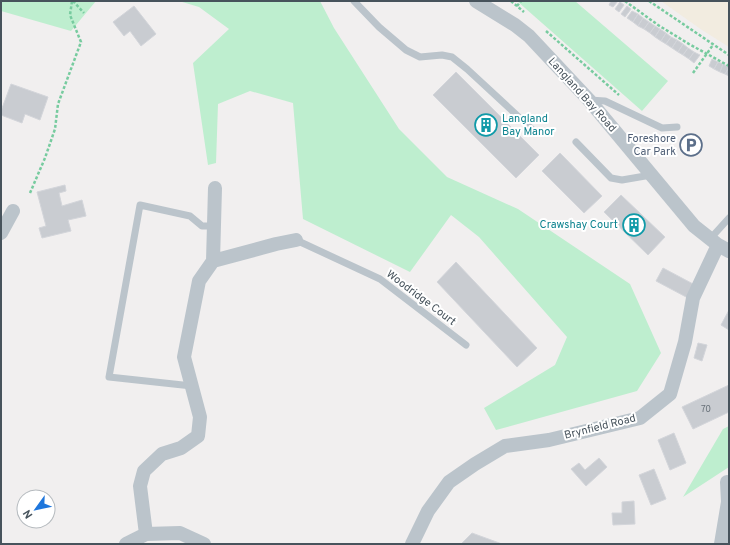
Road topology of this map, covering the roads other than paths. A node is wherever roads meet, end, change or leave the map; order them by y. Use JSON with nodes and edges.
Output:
{"nodes":[{"id":1,"x":354,"y":1,"type":"edge"},
{"id":2,"x":476,"y":1,"type":"edge"},
{"id":3,"x":589,"y":100,"type":"junction"},
{"id":4,"x":677,"y":127,"type":"dead end"},
{"id":5,"x":534,"y":132,"type":"dead end"},
{"id":6,"x":576,"y":142,"type":"dead end"},
{"id":7,"x":651,"y":175,"type":"junction"},
{"id":8,"x":215,"y":188,"type":"dead end"},
{"id":9,"x":13,"y":211,"type":"dead end"},
{"id":10,"x":729,"y":218,"type":"edge"},
{"id":11,"x":214,"y":226,"type":"junction"},
{"id":12,"x":1,"y":233,"type":"edge"},
{"id":13,"x":296,"y":240,"type":"joint"},
{"id":14,"x":719,"y":245,"type":"edge"},
{"id":15,"x":214,"y":261,"type":"junction"},
{"id":16,"x":466,"y":345,"type":"dead end"},
{"id":17,"x":192,"y":386,"type":"junction"},
{"id":18,"x":727,"y":482,"type":"dead end"},
{"id":19,"x":728,"y":502,"type":"edge"},
{"id":20,"x":146,"y":534,"type":"junction"},
{"id":21,"x":126,"y":544,"type":"edge"},
{"id":22,"x":204,"y":544,"type":"edge"},
{"id":23,"x":412,"y":544,"type":"edge"},
{"id":24,"x":721,"y":544,"type":"edge"}],
"edges":[{"from":1,"to":5,"type":"lane"},
{"from":2,"to":3,"type":"street","name":"Langland Bay Road"},
{"from":3,"to":4,"type":"lane"},
{"from":3,"to":7,"type":"street","name":"Langland Bay Road"},
{"from":6,"to":7,"type":"lane"},
{"from":7,"to":14,"type":"street","name":"Langland Bay Road"},
{"from":8,"to":11,"type":"street"},
{"from":9,"to":12,"type":"street"},
{"from":10,"to":14,"type":"lane"},
{"from":11,"to":15,"type":"street"},
{"from":11,"to":17,"type":"lane"},
{"from":13,"to":15,"type":"street"},
{"from":13,"to":16,"type":"lane","name":"Woodridge Court"},
{"from":14,"to":23,"type":"street","name":"Brynfield Road"},
{"from":15,"to":17,"type":"street"},
{"from":17,"to":20,"type":"street"},
{"from":18,"to":19,"type":"street"},
{"from":19,"to":24,"type":"street"},
{"from":20,"to":21,"type":"street"},
{"from":20,"to":22,"type":"street"}]}
